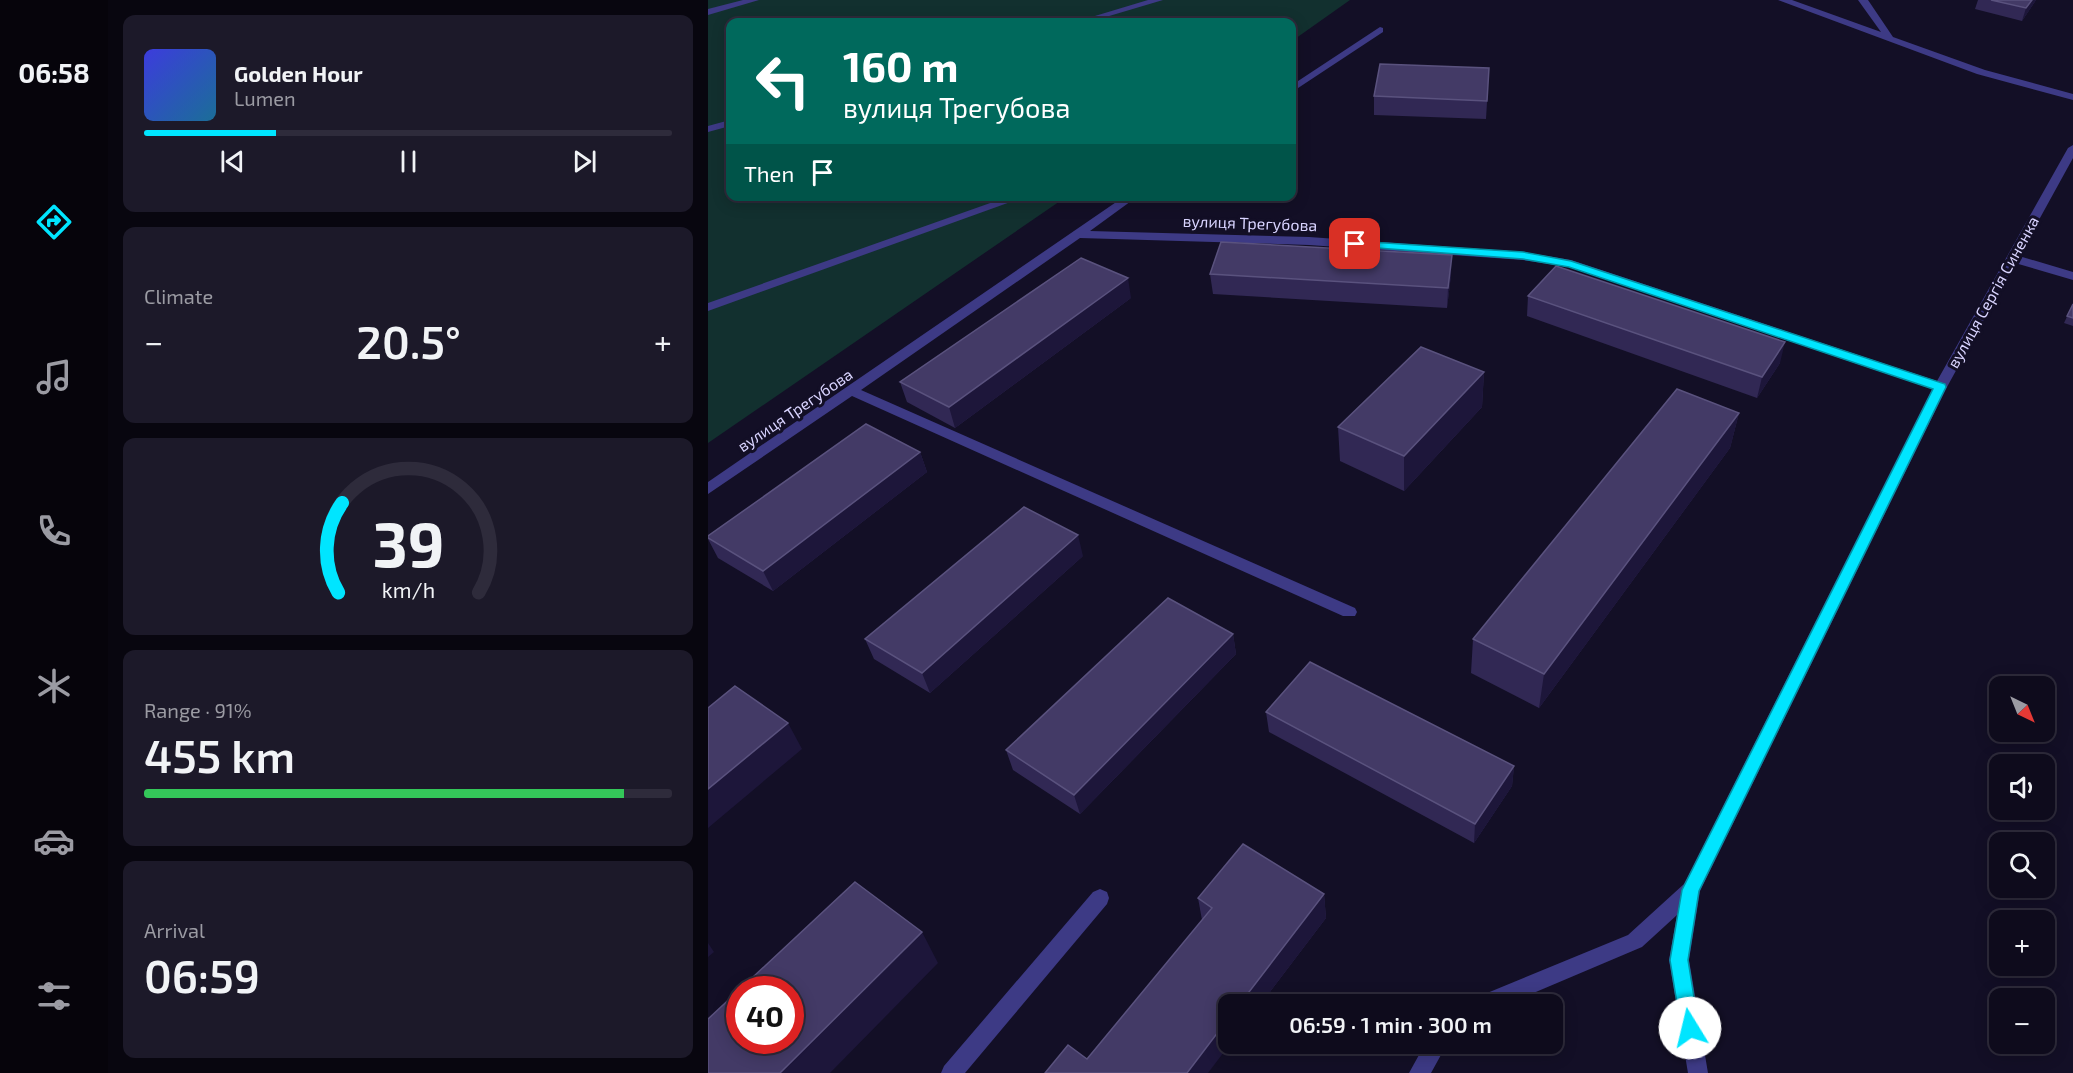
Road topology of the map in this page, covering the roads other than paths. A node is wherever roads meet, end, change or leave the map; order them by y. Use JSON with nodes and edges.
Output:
{"nodes":[{"id":1,"x":754,"y":0,"type":"edge"},
{"id":2,"x":1158,"y":0,"type":"edge"},
{"id":3,"x":1783,"y":0,"type":"edge"},
{"id":4,"x":1863,"y":0,"type":"edge"},
{"id":5,"x":708,"y":12,"type":"edge"},
{"id":6,"x":1094,"y":18,"type":"edge"},
{"id":7,"x":1380,"y":30,"type":"dead end"},
{"id":8,"x":1890,"y":39,"type":"junction"},
{"id":9,"x":1296,"y":86,"type":"edge"},
{"id":10,"x":2073,"y":97,"type":"edge"},
{"id":11,"x":726,"y":124,"type":"edge"},
{"id":12,"x":708,"y":129,"type":"edge"},
{"id":13,"x":2073,"y":148,"type":"edge"},
{"id":14,"x":1008,"y":201,"type":"edge"},
{"id":15,"x":1126,"y":201,"type":"edge"},
{"id":16,"x":1077,"y":234,"type":"junction"},
{"id":17,"x":2012,"y":258,"type":"junction"},
{"id":18,"x":2073,"y":276,"type":"edge"},
{"id":19,"x":708,"y":307,"type":"edge"},
{"id":20,"x":1940,"y":387,"type":"junction"},
{"id":21,"x":851,"y":391,"type":"junction"},
{"id":22,"x":708,"y":489,"type":"edge"},
{"id":23,"x":1349,"y":612,"type":"dead end"},
{"id":24,"x":1691,"y":890,"type":"junction"},
{"id":25,"x":1100,"y":898,"type":"dead end"},
{"id":26,"x":1508,"y":994,"type":"edge"},
{"id":27,"x":1431,"y":1054,"type":"edge"},
{"id":28,"x":951,"y":1073,"type":"edge"},
{"id":29,"x":1419,"y":1073,"type":"edge"},
{"id":30,"x":1698,"y":1073,"type":"edge"}],
"edges":[{"from":1,"to":5,"type":"street"},
{"from":2,"to":6,"type":"street"},
{"from":3,"to":8,"type":"street"},
{"from":4,"to":8,"type":"street"},
{"from":7,"to":9,"type":"street"},
{"from":8,"to":10,"type":"street"},
{"from":11,"to":12,"type":"street"},
{"from":13,"to":17,"type":"street","name":"вулиця Сергія Синенка"},
{"from":14,"to":19,"type":"street"},
{"from":15,"to":16,"type":"street","name":"вулиця Трегубова"},
{"from":16,"to":20,"type":"street","name":"вулиця Трегубова"},
{"from":16,"to":21,"type":"street","name":"вулиця Трегубова"},
{"from":17,"to":18,"type":"street"},
{"from":17,"to":20,"type":"street","name":"вулиця Сергія Синенка"},
{"from":20,"to":24,"type":"street","name":"вулиця Сергія Синенка"},
{"from":21,"to":22,"type":"street","name":"вулиця Трегубова"},
{"from":21,"to":23,"type":"street"},
{"from":24,"to":26,"type":"street","name":"вулиця Сергія Синенка"},
{"from":24,"to":30,"type":"street","name":"вулиця Сергія Синенка"},
{"from":25,"to":28,"type":"street"},
{"from":27,"to":29,"type":"street"}]}
